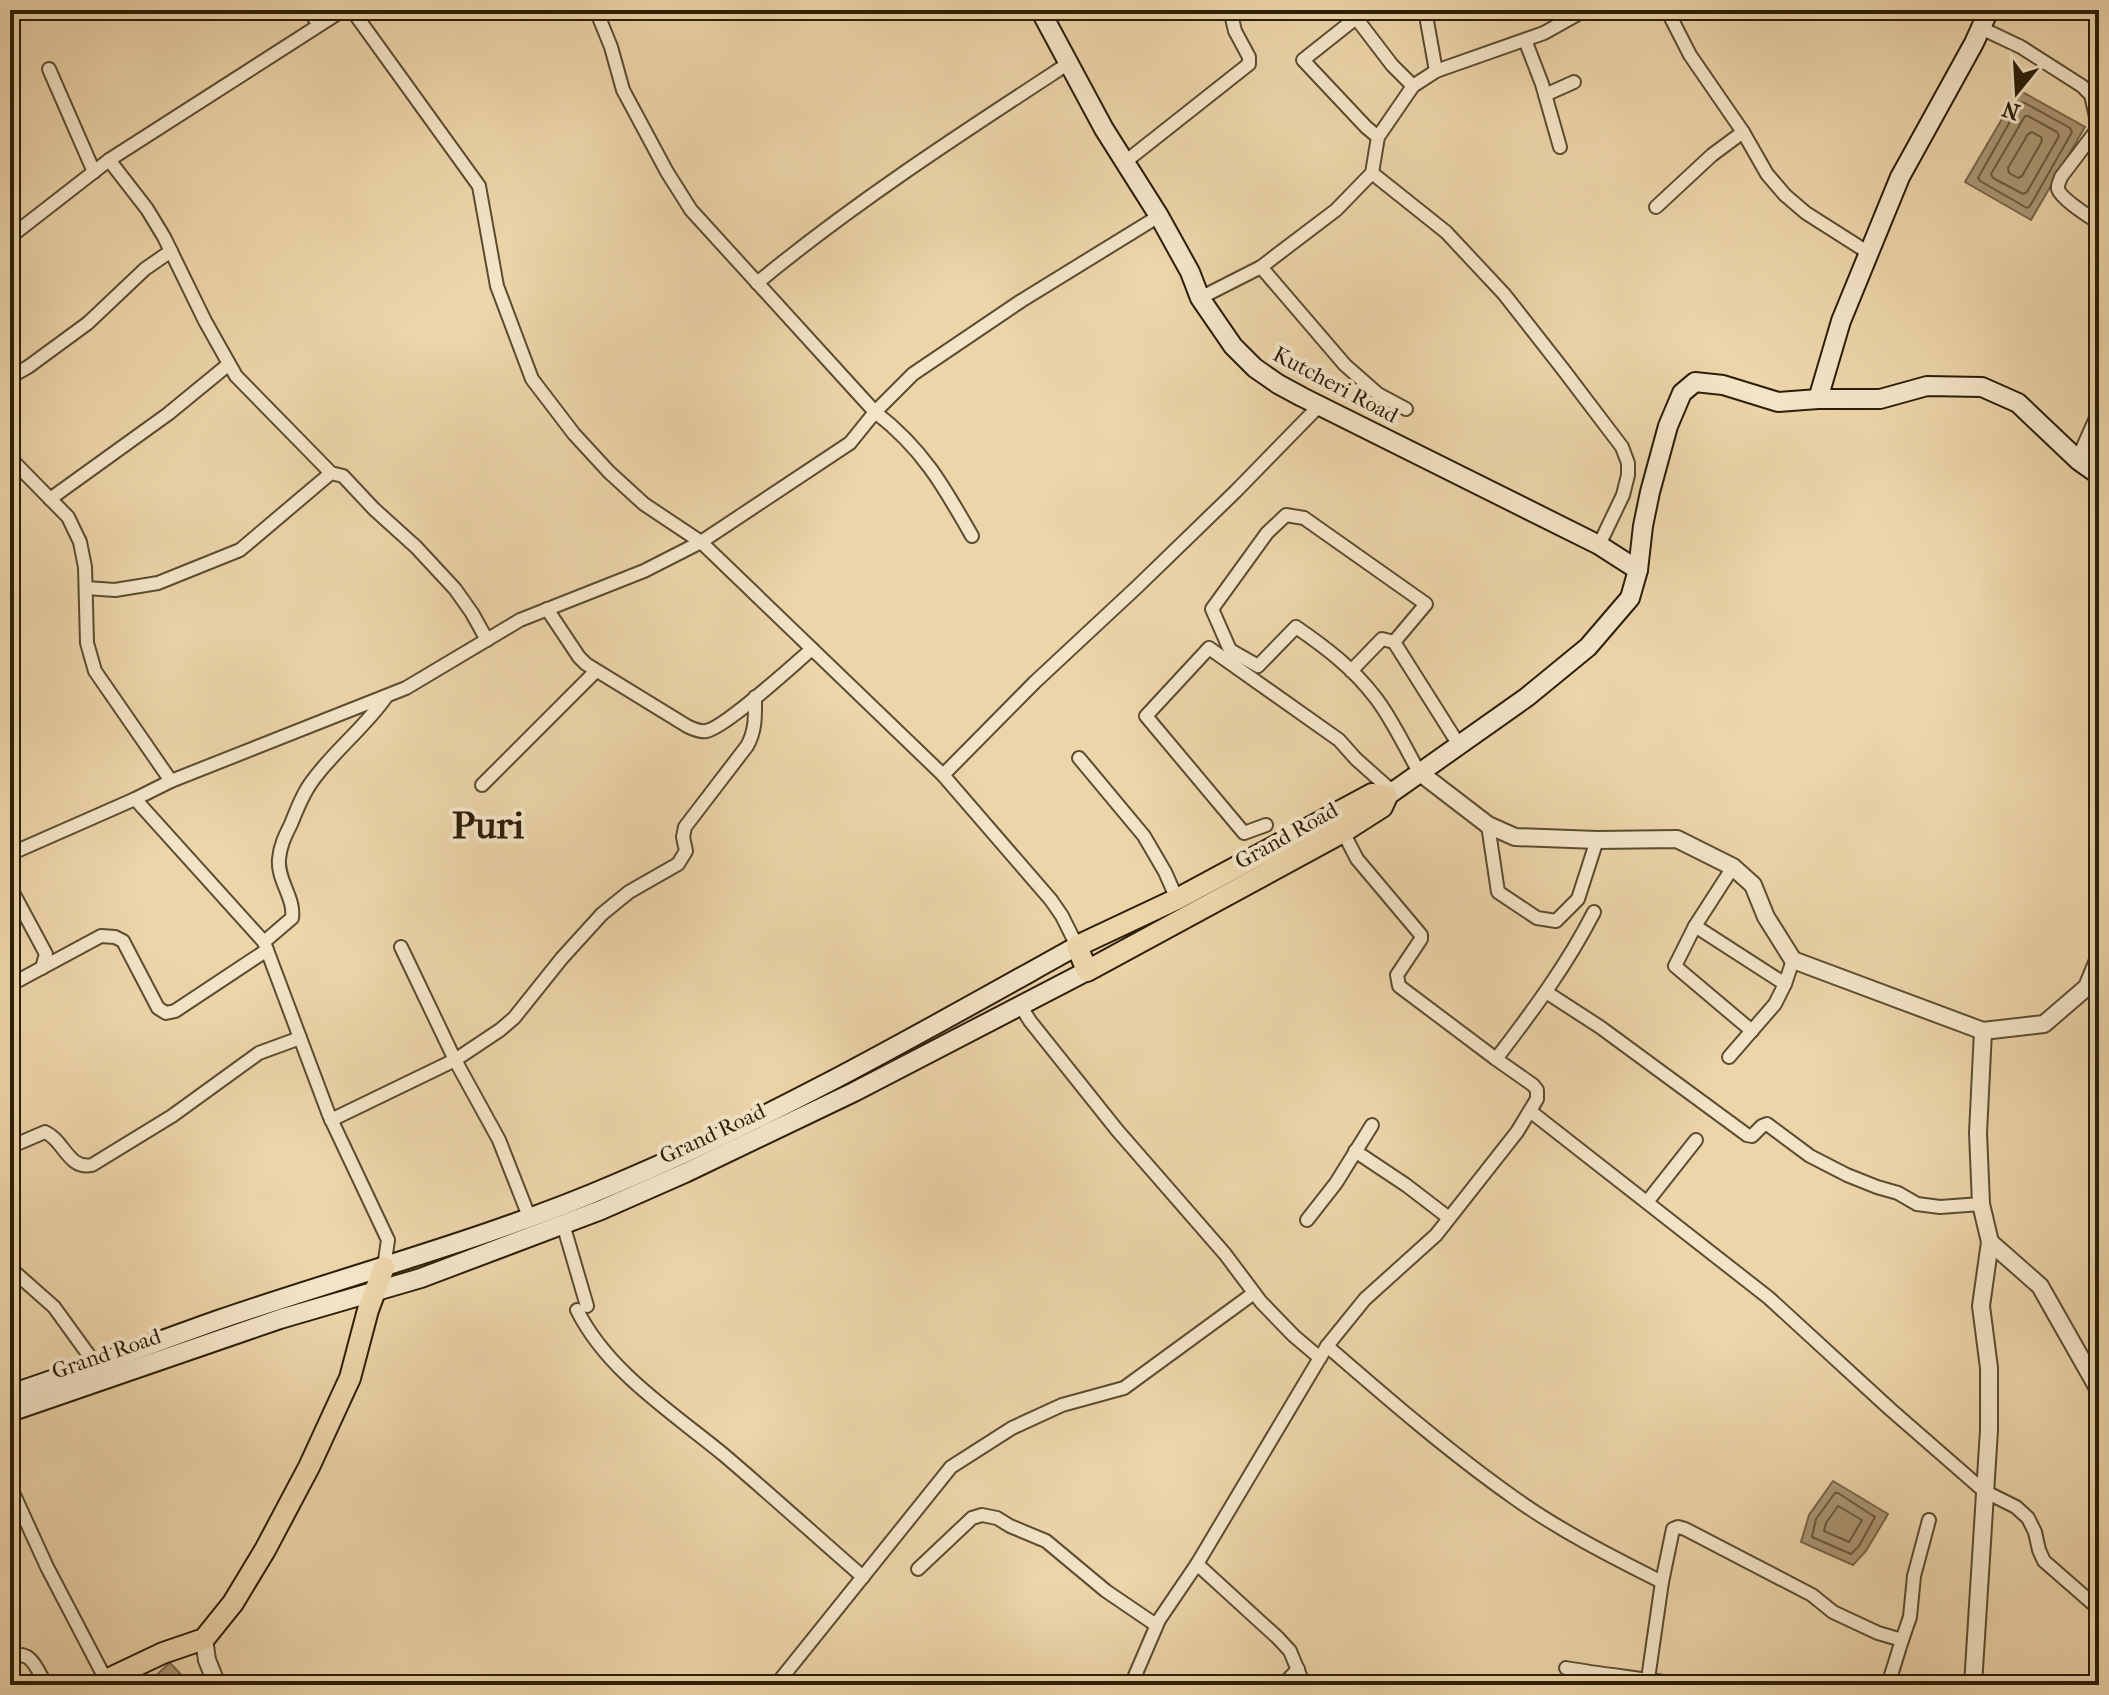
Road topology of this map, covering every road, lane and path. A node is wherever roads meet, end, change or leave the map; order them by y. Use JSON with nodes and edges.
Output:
{"nodes":[{"id":1,"x":308,"y":10,"type":"edge"},
{"id":2,"x":343,"y":10,"type":"edge"},
{"id":3,"x":352,"y":10,"type":"edge"},
{"id":4,"x":596,"y":10,"type":"edge"},
{"id":5,"x":1040,"y":10,"type":"edge"},
{"id":6,"x":1230,"y":10,"type":"edge"},
{"id":7,"x":1425,"y":10,"type":"edge"},
{"id":8,"x":1585,"y":10,"type":"edge"},
{"id":9,"x":1667,"y":10,"type":"edge"},
{"id":10,"x":1989,"y":10,"type":"edge"},
{"id":11,"x":1353,"y":14,"type":"edge"},
{"id":12,"x":319,"y":24,"type":"junction"},
{"id":13,"x":1981,"y":28,"type":"junction"},
{"id":14,"x":1525,"y":40,"type":"junction"},
{"id":15,"x":1069,"y":63,"type":"junction"},
{"id":16,"x":49,"y":69,"type":"dead end"},
{"id":17,"x":1436,"y":71,"type":"junction"},
{"id":18,"x":1574,"y":82,"type":"dead end"},
{"id":19,"x":1413,"y":86,"type":"junction"},
{"id":20,"x":1545,"y":95,"type":"junction"},
{"id":21,"x":2099,"y":124,"type":"edge"},
{"id":22,"x":1743,"y":132,"type":"junction"},
{"id":23,"x":1378,"y":137,"type":"junction"},
{"id":24,"x":1560,"y":147,"type":"dead end"},
{"id":25,"x":109,"y":160,"type":"junction"},
{"id":26,"x":1125,"y":162,"type":"junction"},
{"id":27,"x":94,"y":172,"type":"junction"},
{"id":28,"x":1372,"y":173,"type":"junction"},
{"id":29,"x":1656,"y":207,"type":"dead end"},
{"id":30,"x":1159,"y":216,"type":"junction"},
{"id":31,"x":2099,"y":223,"type":"edge"},
{"id":32,"x":10,"y":237,"type":"edge"},
{"id":33,"x":171,"y":251,"type":"junction"},
{"id":34,"x":1869,"y":253,"type":"junction"},
{"id":35,"x":1261,"y":267,"type":"junction"},
{"id":36,"x":757,"y":283,"type":"junction"},
{"id":37,"x":1200,"y":298,"type":"junction"},
{"id":38,"x":229,"y":364,"type":"junction"},
{"id":39,"x":10,"y":377,"type":"edge"},
{"id":40,"x":1818,"y":399,"type":"junction"},
{"id":41,"x":1319,"y":406,"type":"junction"},
{"id":42,"x":1406,"y":409,"type":"dead end"},
{"id":43,"x":875,"y":412,"type":"junction"},
{"id":44,"x":2099,"y":416,"type":"edge"},
{"id":45,"x":10,"y":458,"type":"edge"},
{"id":46,"x":2079,"y":461,"type":"junction"},
{"id":47,"x":331,"y":473,"type":"junction"},
{"id":48,"x":2099,"y":475,"type":"edge"},
{"id":49,"x":50,"y":499,"type":"junction"},
{"id":50,"x":972,"y":536,"type":"dead end"},
{"id":51,"x":701,"y":542,"type":"junction"},
{"id":52,"x":1599,"y":545,"type":"junction"},
{"id":53,"x":1638,"y":570,"type":"junction"},
{"id":54,"x":86,"y":588,"type":"junction"},
{"id":55,"x":547,"y":609,"type":"junction"},
{"id":56,"x":487,"y":640,"type":"junction"},
{"id":57,"x":1394,"y":642,"type":"junction"},
{"id":58,"x":812,"y":649,"type":"junction"},
{"id":59,"x":596,"y":671,"type":"junction"},
{"id":60,"x":1351,"y":671,"type":"junction"},
{"id":61,"x":387,"y":696,"type":"junction"},
{"id":62,"x":755,"y":697,"type":"junction"},
{"id":63,"x":1459,"y":745,"type":"junction"},
{"id":64,"x":1079,"y":758,"type":"dead end"},
{"id":65,"x":1419,"y":772,"type":"junction"},
{"id":66,"x":943,"y":775,"type":"junction"},
{"id":67,"x":171,"y":781,"type":"junction"},
{"id":68,"x":482,"y":785,"type":"dead end"},
{"id":69,"x":1390,"y":794,"type":"junction"},
{"id":70,"x":135,"y":799,"type":"junction"},
{"id":71,"x":1266,"y":825,"type":"dead end"},
{"id":72,"x":1488,"y":825,"type":"junction"},
{"id":73,"x":1343,"y":832,"type":"junction"},
{"id":74,"x":1597,"y":840,"type":"junction"},
{"id":75,"x":10,"y":854,"type":"edge"},
{"id":76,"x":1733,"y":867,"type":"junction"},
{"id":77,"x":10,"y":887,"type":"edge"},
{"id":78,"x":1177,"y":899,"type":"junction"},
{"id":79,"x":1594,"y":912,"type":"dead end"},
{"id":80,"x":1695,"y":926,"type":"junction"},
{"id":81,"x":266,"y":946,"type":"junction"},
{"id":82,"x":1077,"y":946,"type":"junction"},
{"id":83,"x":401,"y":947,"type":"dead end"},
{"id":84,"x":2099,"y":958,"type":"edge"},
{"id":85,"x":1793,"y":960,"type":"junction"},
{"id":86,"x":42,"y":968,"type":"junction"},
{"id":87,"x":1087,"y":971,"type":"junction"},
{"id":88,"x":1785,"y":984,"type":"junction"},
{"id":89,"x":10,"y":985,"type":"edge"},
{"id":90,"x":2093,"y":989,"type":"edge"},
{"id":91,"x":1546,"y":992,"type":"junction"},
{"id":92,"x":1020,"y":1005,"type":"junction"},
{"id":93,"x":1752,"y":1031,"type":"junction"},
{"id":94,"x":1983,"y":1031,"type":"junction"},
{"id":95,"x":300,"y":1038,"type":"junction"},
{"id":96,"x":1729,"y":1057,"type":"dead end"},
{"id":97,"x":1496,"y":1059,"type":"junction"},
{"id":98,"x":455,"y":1060,"type":"junction"},
{"id":99,"x":1530,"y":1111,"type":"junction"},
{"id":100,"x":331,"y":1120,"type":"junction"},
{"id":101,"x":1372,"y":1125,"type":"dead end"},
{"id":102,"x":1696,"y":1140,"type":"dead end"},
{"id":103,"x":10,"y":1147,"type":"edge"},
{"id":104,"x":1355,"y":1151,"type":"junction"},
{"id":105,"x":1647,"y":1202,"type":"junction"},
{"id":106,"x":1981,"y":1204,"type":"junction"},
{"id":107,"x":1449,"y":1218,"type":"junction"},
{"id":108,"x":530,"y":1219,"type":"junction"},
{"id":109,"x":1307,"y":1220,"type":"dead end"},
{"id":110,"x":563,"y":1224,"type":"junction"},
{"id":111,"x":1990,"y":1242,"type":"junction"},
{"id":112,"x":384,"y":1267,"type":"junction"},
{"id":113,"x":10,"y":1268,"type":"edge"},
{"id":114,"x":375,"y":1292,"type":"junction"},
{"id":115,"x":1254,"y":1293,"type":"junction"},
{"id":116,"x":1327,"y":1346,"type":"junction"},
{"id":117,"x":1320,"y":1358,"type":"junction"},
{"id":118,"x":96,"y":1365,"type":"junction"},
{"id":119,"x":2099,"y":1390,"type":"edge"},
{"id":120,"x":10,"y":1394,"type":"edge"},
{"id":121,"x":10,"y":1412,"type":"edge"},
{"id":122,"x":10,"y":1486,"type":"edge"},
{"id":123,"x":1984,"y":1491,"type":"junction"},
{"id":124,"x":1929,"y":1520,"type":"dead end"},
{"id":125,"x":1197,"y":1564,"type":"junction"},
{"id":126,"x":918,"y":1569,"type":"dead end"},
{"id":127,"x":863,"y":1577,"type":"junction"},
{"id":128,"x":1662,"y":1582,"type":"junction"},
{"id":129,"x":2099,"y":1609,"type":"edge"},
{"id":130,"x":1156,"y":1625,"type":"junction"},
{"id":131,"x":204,"y":1639,"type":"junction"},
{"id":132,"x":1902,"y":1640,"type":"junction"},
{"id":133,"x":10,"y":1658,"type":"edge"},
{"id":134,"x":1566,"y":1668,"type":"dead end"},
{"id":135,"x":1298,"y":1669,"type":"junction"},
{"id":136,"x":1648,"y":1679,"type":"junction"},
{"id":137,"x":1614,"y":1681,"type":"edge"},
{"id":138,"x":103,"y":1683,"type":"edge"},
{"id":139,"x":46,"y":1685,"type":"edge"},
{"id":140,"x":217,"y":1685,"type":"edge"},
{"id":141,"x":776,"y":1685,"type":"edge"},
{"id":142,"x":1131,"y":1685,"type":"edge"},
{"id":143,"x":1283,"y":1685,"type":"edge"},
{"id":144,"x":1304,"y":1685,"type":"edge"},
{"id":145,"x":1682,"y":1685,"type":"edge"},
{"id":146,"x":1888,"y":1685,"type":"edge"},
{"id":147,"x":1973,"y":1685,"type":"edge"}],
"edges":[{"from":1,"to":12,"type":"street"},
{"from":2,"to":12,"type":"street"},
{"from":3,"to":51,"type":"street"},
{"from":4,"to":36,"type":"street"},
{"from":5,"to":15,"type":"main road","name":"Kutcheri Road"},
{"from":6,"to":26,"type":"street"},
{"from":7,"to":17,"type":"street"},
{"from":8,"to":14,"type":"street"},
{"from":9,"to":22,"type":"street"},
{"from":10,"to":13,"type":"main road"},
{"from":11,"to":19,"type":"street"},
{"from":11,"to":23,"type":"street"},
{"from":12,"to":25,"type":"street"},
{"from":13,"to":21,"type":"street"},
{"from":13,"to":34,"type":"main road"},
{"from":14,"to":17,"type":"street"},
{"from":14,"to":20,"type":"street"},
{"from":15,"to":26,"type":"main road","name":"Kutcheri Road"},
{"from":15,"to":36,"type":"street"},
{"from":16,"to":27,"type":"street"},
{"from":17,"to":19,"type":"street"},
{"from":18,"to":20,"type":"street"},
{"from":19,"to":23,"type":"street"},
{"from":20,"to":24,"type":"street"},
{"from":21,"to":31,"type":"street"},
{"from":22,"to":29,"type":"street"},
{"from":22,"to":34,"type":"street"},
{"from":23,"to":28,"type":"street"},
{"from":25,"to":27,"type":"street"},
{"from":25,"to":33,"type":"street"},
{"from":26,"to":30,"type":"main road","name":"Kutcheri Road"},
{"from":27,"to":32,"type":"street"},
{"from":28,"to":35,"type":"street"},
{"from":28,"to":52,"type":"street"},
{"from":30,"to":37,"type":"main road","name":"Kutcheri Road"},
{"from":30,"to":43,"type":"street"},
{"from":33,"to":38,"type":"street"},
{"from":33,"to":39,"type":"street"},
{"from":34,"to":40,"type":"main road"},
{"from":35,"to":37,"type":"street"},
{"from":35,"to":42,"type":"street"},
{"from":36,"to":43,"type":"street"},
{"from":37,"to":41,"type":"main road","name":"Kutcheri Road"},
{"from":38,"to":47,"type":"street"},
{"from":38,"to":49,"type":"street"},
{"from":40,"to":46,"type":"main road"},
{"from":40,"to":53,"type":"main road","name":"Grand Road"},
{"from":41,"to":52,"type":"main road","name":"Kutcheri Road"},
{"from":41,"to":66,"type":"street"},
{"from":43,"to":50,"type":"street"},
{"from":43,"to":51,"type":"street"},
{"from":44,"to":46,"type":"street"},
{"from":45,"to":49,"type":"street"},
{"from":46,"to":48,"type":"main road"},
{"from":47,"to":54,"type":"street"},
{"from":47,"to":56,"type":"street"},
{"from":49,"to":54,"type":"street"},
{"from":51,"to":55,"type":"street"},
{"from":51,"to":58,"type":"street"},
{"from":52,"to":53,"type":"main road","name":"Kutcheri Road"},
{"from":53,"to":63,"type":"main road","name":"Grand Road"},
{"from":54,"to":67,"type":"street"},
{"from":55,"to":56,"type":"street"},
{"from":55,"to":59,"type":"street"},
{"from":56,"to":61,"type":"street"},
{"from":57,"to":60,"type":"street"},
{"from":57,"to":60,"type":"street"},
{"from":57,"to":63,"type":"street"},
{"from":58,"to":62,"type":"street"},
{"from":58,"to":66,"type":"street"},
{"from":59,"to":62,"type":"street"},
{"from":59,"to":68,"type":"street"},
{"from":60,"to":65,"type":"street"},
{"from":61,"to":67,"type":"street"},
{"from":61,"to":81,"type":"street"},
{"from":62,"to":98,"type":"street"},
{"from":63,"to":65,"type":"main road","name":"Grand Road"},
{"from":64,"to":78,"type":"street"},
{"from":65,"to":69,"type":"main road","name":"Grand Road"},
{"from":65,"to":72,"type":"street"},
{"from":66,"to":82,"type":"street"},
{"from":67,"to":70,"type":"street"},
{"from":69,"to":71,"type":"street"},
{"from":69,"to":73,"type":"main road","name":"Grand Road"},
{"from":69,"to":78,"type":"main road","name":"Grand Road"},
{"from":70,"to":75,"type":"street"},
{"from":70,"to":81,"type":"street"},
{"from":72,"to":74,"type":"street"},
{"from":72,"to":74,"type":"street"},
{"from":73,"to":87,"type":"main road","name":"Grand Road"},
{"from":73,"to":97,"type":"street"},
{"from":74,"to":76,"type":"street"},
{"from":76,"to":80,"type":"street"},
{"from":76,"to":85,"type":"street"},
{"from":77,"to":86,"type":"street"},
{"from":78,"to":82,"type":"main road","name":"Grand Road"},
{"from":79,"to":91,"type":"street"},
{"from":80,"to":88,"type":"street"},
{"from":80,"to":93,"type":"street"},
{"from":81,"to":86,"type":"street"},
{"from":81,"to":95,"type":"street"},
{"from":82,"to":87,"type":"main road"},
{"from":82,"to":108,"type":"main road","name":"Grand Road"},
{"from":83,"to":98,"type":"street"},
{"from":84,"to":90,"type":"street"},
{"from":85,"to":88,"type":"street"},
{"from":85,"to":94,"type":"street"},
{"from":86,"to":89,"type":"street"},
{"from":87,"to":92,"type":"main road","name":"Grand Road"},
{"from":88,"to":93,"type":"street"},
{"from":90,"to":94,"type":"street"},
{"from":91,"to":97,"type":"street"},
{"from":91,"to":106,"type":"street"},
{"from":92,"to":110,"type":"main road","name":"Grand Road"},
{"from":92,"to":115,"type":"street"},
{"from":93,"to":96,"type":"street"},
{"from":94,"to":106,"type":"street"},
{"from":95,"to":100,"type":"street"},
{"from":95,"to":103,"type":"street"},
{"from":97,"to":99,"type":"street"},
{"from":98,"to":100,"type":"street"},
{"from":98,"to":108,"type":"street"},
{"from":99,"to":105,"type":"street"},
{"from":99,"to":107,"type":"street"},
{"from":100,"to":112,"type":"street"},
{"from":101,"to":104,"type":"street"},
{"from":102,"to":105,"type":"street"},
{"from":104,"to":107,"type":"street"},
{"from":104,"to":109,"type":"street"},
{"from":105,"to":123,"type":"street"},
{"from":106,"to":111,"type":"street"},
{"from":107,"to":116,"type":"street"},
{"from":108,"to":112,"type":"main road","name":"Grand Road"},
{"from":110,"to":114,"type":"main road","name":"Grand Road"},
{"from":110,"to":127,"type":"street"},
{"from":111,"to":119,"type":"street"},
{"from":111,"to":123,"type":"street"},
{"from":112,"to":114,"type":"main road"},
{"from":112,"to":118,"type":"main road","name":"Grand Road"},
{"from":113,"to":118,"type":"street"},
{"from":114,"to":121,"type":"main road","name":"Grand Road"},
{"from":114,"to":131,"type":"main road"},
{"from":115,"to":117,"type":"street"},
{"from":115,"to":127,"type":"street"},
{"from":116,"to":117,"type":"street"},
{"from":116,"to":128,"type":"street"},
{"from":117,"to":125,"type":"street"},
{"from":118,"to":120,"type":"main road","name":"Grand Road"},
{"from":122,"to":138,"type":"street"},
{"from":123,"to":129,"type":"street"},
{"from":123,"to":147,"type":"street"},
{"from":124,"to":132,"type":"street"},
{"from":125,"to":130,"type":"street"},
{"from":125,"to":135,"type":"street"},
{"from":126,"to":130,"type":"street"},
{"from":127,"to":141,"type":"street"},
{"from":128,"to":132,"type":"street"},
{"from":128,"to":136,"type":"street"},
{"from":130,"to":142,"type":"street"},
{"from":131,"to":138,"type":"main road"},
{"from":131,"to":140,"type":"street"},
{"from":132,"to":146,"type":"street"},
{"from":133,"to":139,"type":"street"},
{"from":134,"to":137,"type":"street"},
{"from":135,"to":143,"type":"street"},
{"from":135,"to":144,"type":"street"},
{"from":136,"to":137,"type":"street"},
{"from":136,"to":145,"type":"street"}]}
